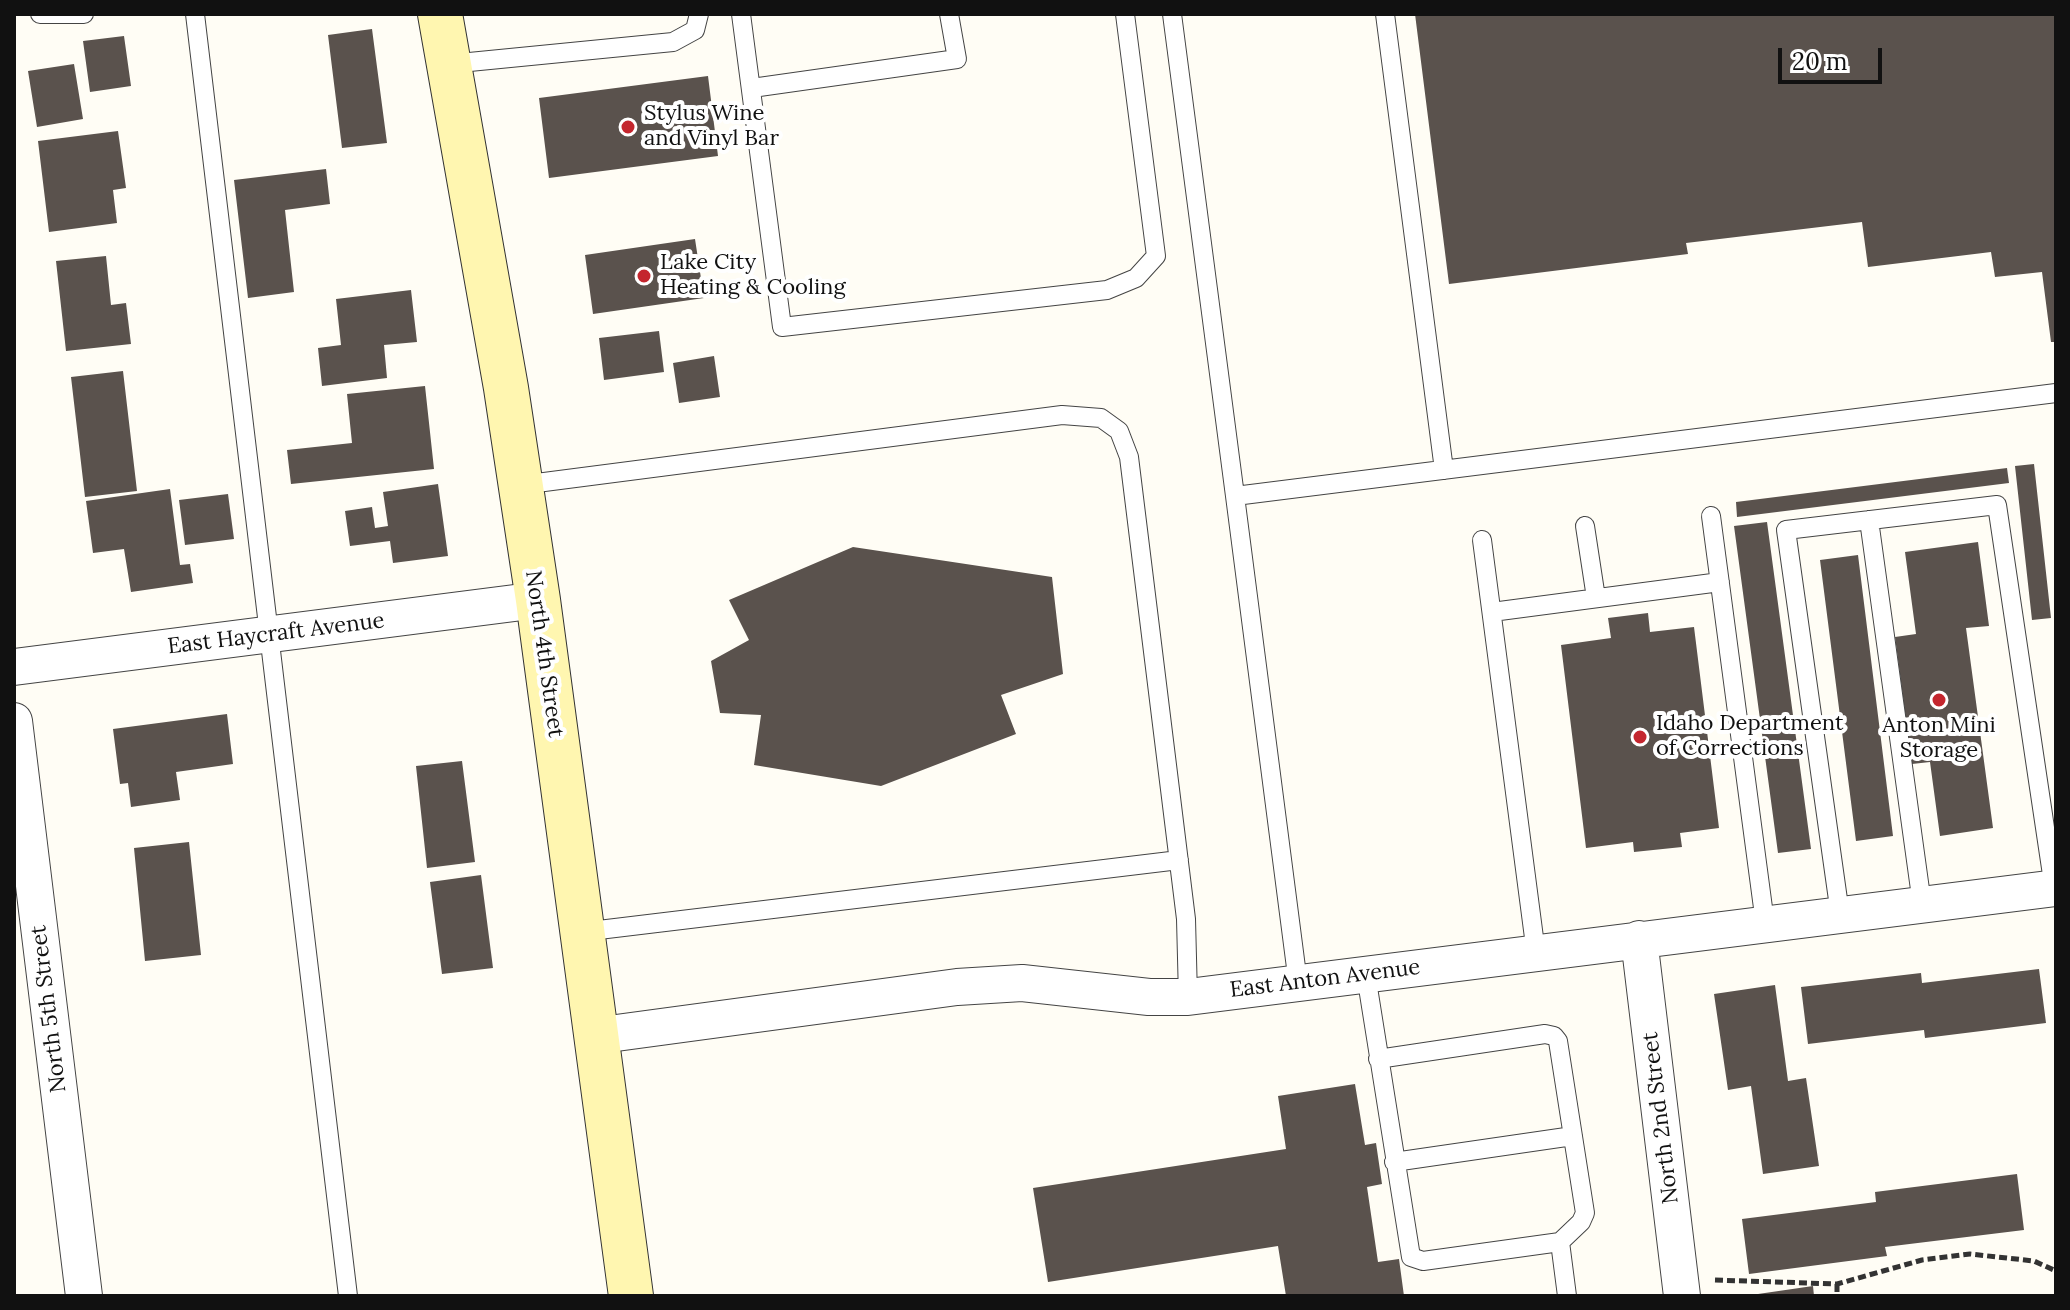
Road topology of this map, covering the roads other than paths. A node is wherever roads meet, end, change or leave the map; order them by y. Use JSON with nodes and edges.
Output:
{"nodes":[{"id":1,"x":40,"y":14,"type":"edge"},
{"id":2,"x":84,"y":14,"type":"edge"},
{"id":3,"x":195,"y":14,"type":"edge"},
{"id":4,"x":440,"y":14,"type":"edge"},
{"id":5,"x":699,"y":14,"type":"edge"},
{"id":6,"x":741,"y":14,"type":"edge"},
{"id":7,"x":949,"y":14,"type":"edge"},
{"id":8,"x":1125,"y":14,"type":"edge"},
{"id":9,"x":1172,"y":14,"type":"edge"},
{"id":10,"x":1385,"y":14,"type":"edge"},
{"id":11,"x":449,"y":64,"type":"junction"},
{"id":12,"x":752,"y":88,"type":"junction"},
{"id":13,"x":2056,"y":393,"type":"edge"},
{"id":14,"x":1444,"y":470,"type":"junction"},
{"id":15,"x":520,"y":485,"type":"junction"},
{"id":16,"x":1235,"y":496,"type":"junction"},
{"id":17,"x":1711,"y":516,"type":"dead end"},
{"id":18,"x":1869,"y":520,"type":"junction"},
{"id":19,"x":1585,"y":526,"type":"dead end"},
{"id":20,"x":1482,"y":540,"type":"dead end"},
{"id":21,"x":1720,"y":582,"type":"junction"},
{"id":22,"x":1596,"y":598,"type":"junction"},
{"id":23,"x":538,"y":600,"type":"junction"},
{"id":24,"x":1492,"y":612,"type":"junction"},
{"id":25,"x":270,"y":634,"type":"junction"},
{"id":26,"x":14,"y":667,"type":"edge"},
{"id":27,"x":14,"y":721,"type":"edge"},
{"id":28,"x":1179,"y":860,"type":"junction"},
{"id":29,"x":2055,"y":892,"type":"edge"},
{"id":30,"x":1922,"y":904,"type":"junction"},
{"id":31,"x":1840,"y":914,"type":"junction"},
{"id":32,"x":1765,"y":923,"type":"junction"},
{"id":33,"x":581,"y":932,"type":"junction"},
{"id":34,"x":1639,"y":939,"type":"junction"},
{"id":35,"x":1536,"y":953,"type":"junction"},
{"id":36,"x":1366,"y":975,"type":"junction"},
{"id":37,"x":1298,"y":983,"type":"junction"},
{"id":38,"x":1188,"y":997,"type":"junction"},
{"id":39,"x":594,"y":1036,"type":"junction"},
{"id":40,"x":1378,"y":1059,"type":"junction"},
{"id":41,"x":1573,"y":1136,"type":"junction"},
{"id":42,"x":1394,"y":1162,"type":"junction"},
{"id":43,"x":1560,"y":1242,"type":"junction"},
{"id":44,"x":1697,"y":1288,"type":"edge"},
{"id":45,"x":84,"y":1296,"type":"edge"},
{"id":46,"x":348,"y":1296,"type":"edge"},
{"id":47,"x":631,"y":1296,"type":"edge"},
{"id":48,"x":1567,"y":1296,"type":"edge"}],
"edges":[{"from":1,"to":2,"type":"lane"},
{"from":3,"to":25,"type":"lane"},
{"from":4,"to":11,"type":"main road","name":"North 4th Street"},
{"from":5,"to":11,"type":"lane"},
{"from":6,"to":12,"type":"lane"},
{"from":7,"to":12,"type":"lane"},
{"from":8,"to":12,"type":"lane"},
{"from":9,"to":16,"type":"lane"},
{"from":10,"to":14,"type":"lane"},
{"from":11,"to":15,"type":"main road","name":"North 4th Street"},
{"from":13,"to":14,"type":"lane"},
{"from":14,"to":16,"type":"lane"},
{"from":15,"to":23,"type":"main road","name":"North 4th Street"},
{"from":15,"to":28,"type":"lane"},
{"from":16,"to":37,"type":"lane"},
{"from":17,"to":21,"type":"lane"},
{"from":18,"to":29,"type":"lane"},
{"from":18,"to":30,"type":"lane"},
{"from":18,"to":31,"type":"lane"},
{"from":19,"to":22,"type":"lane"},
{"from":20,"to":24,"type":"lane"},
{"from":21,"to":22,"type":"lane"},
{"from":21,"to":32,"type":"lane"},
{"from":22,"to":24,"type":"lane"},
{"from":23,"to":25,"type":"street","name":"East Haycraft Avenue"},
{"from":23,"to":33,"type":"main road","name":"North 4th Street"},
{"from":24,"to":35,"type":"lane"},
{"from":25,"to":26,"type":"street","name":"East Haycraft Avenue"},
{"from":25,"to":46,"type":"lane"},
{"from":27,"to":45,"type":"street","name":"North 5th Street"},
{"from":28,"to":33,"type":"lane"},
{"from":28,"to":38,"type":"lane"},
{"from":29,"to":30,"type":"street","name":"East Anton Avenue"},
{"from":30,"to":31,"type":"street","name":"East Anton Avenue"},
{"from":31,"to":32,"type":"street","name":"East Anton Avenue"},
{"from":32,"to":34,"type":"street","name":"East Anton Avenue"},
{"from":33,"to":39,"type":"main road","name":"North 4th Street"},
{"from":34,"to":35,"type":"street","name":"East Anton Avenue"},
{"from":34,"to":44,"type":"street","name":"North 2nd Street"},
{"from":35,"to":36,"type":"street","name":"East Anton Avenue"},
{"from":36,"to":37,"type":"street","name":"East Anton Avenue"},
{"from":36,"to":40,"type":"lane"},
{"from":37,"to":38,"type":"street","name":"East Anton Avenue"},
{"from":38,"to":39,"type":"street","name":"East Anton Avenue"},
{"from":39,"to":47,"type":"main road","name":"North 4th Street"},
{"from":40,"to":41,"type":"lane"},
{"from":40,"to":42,"type":"lane"},
{"from":41,"to":42,"type":"lane"},
{"from":41,"to":43,"type":"lane"},
{"from":42,"to":43,"type":"lane"},
{"from":43,"to":48,"type":"lane"}]}
